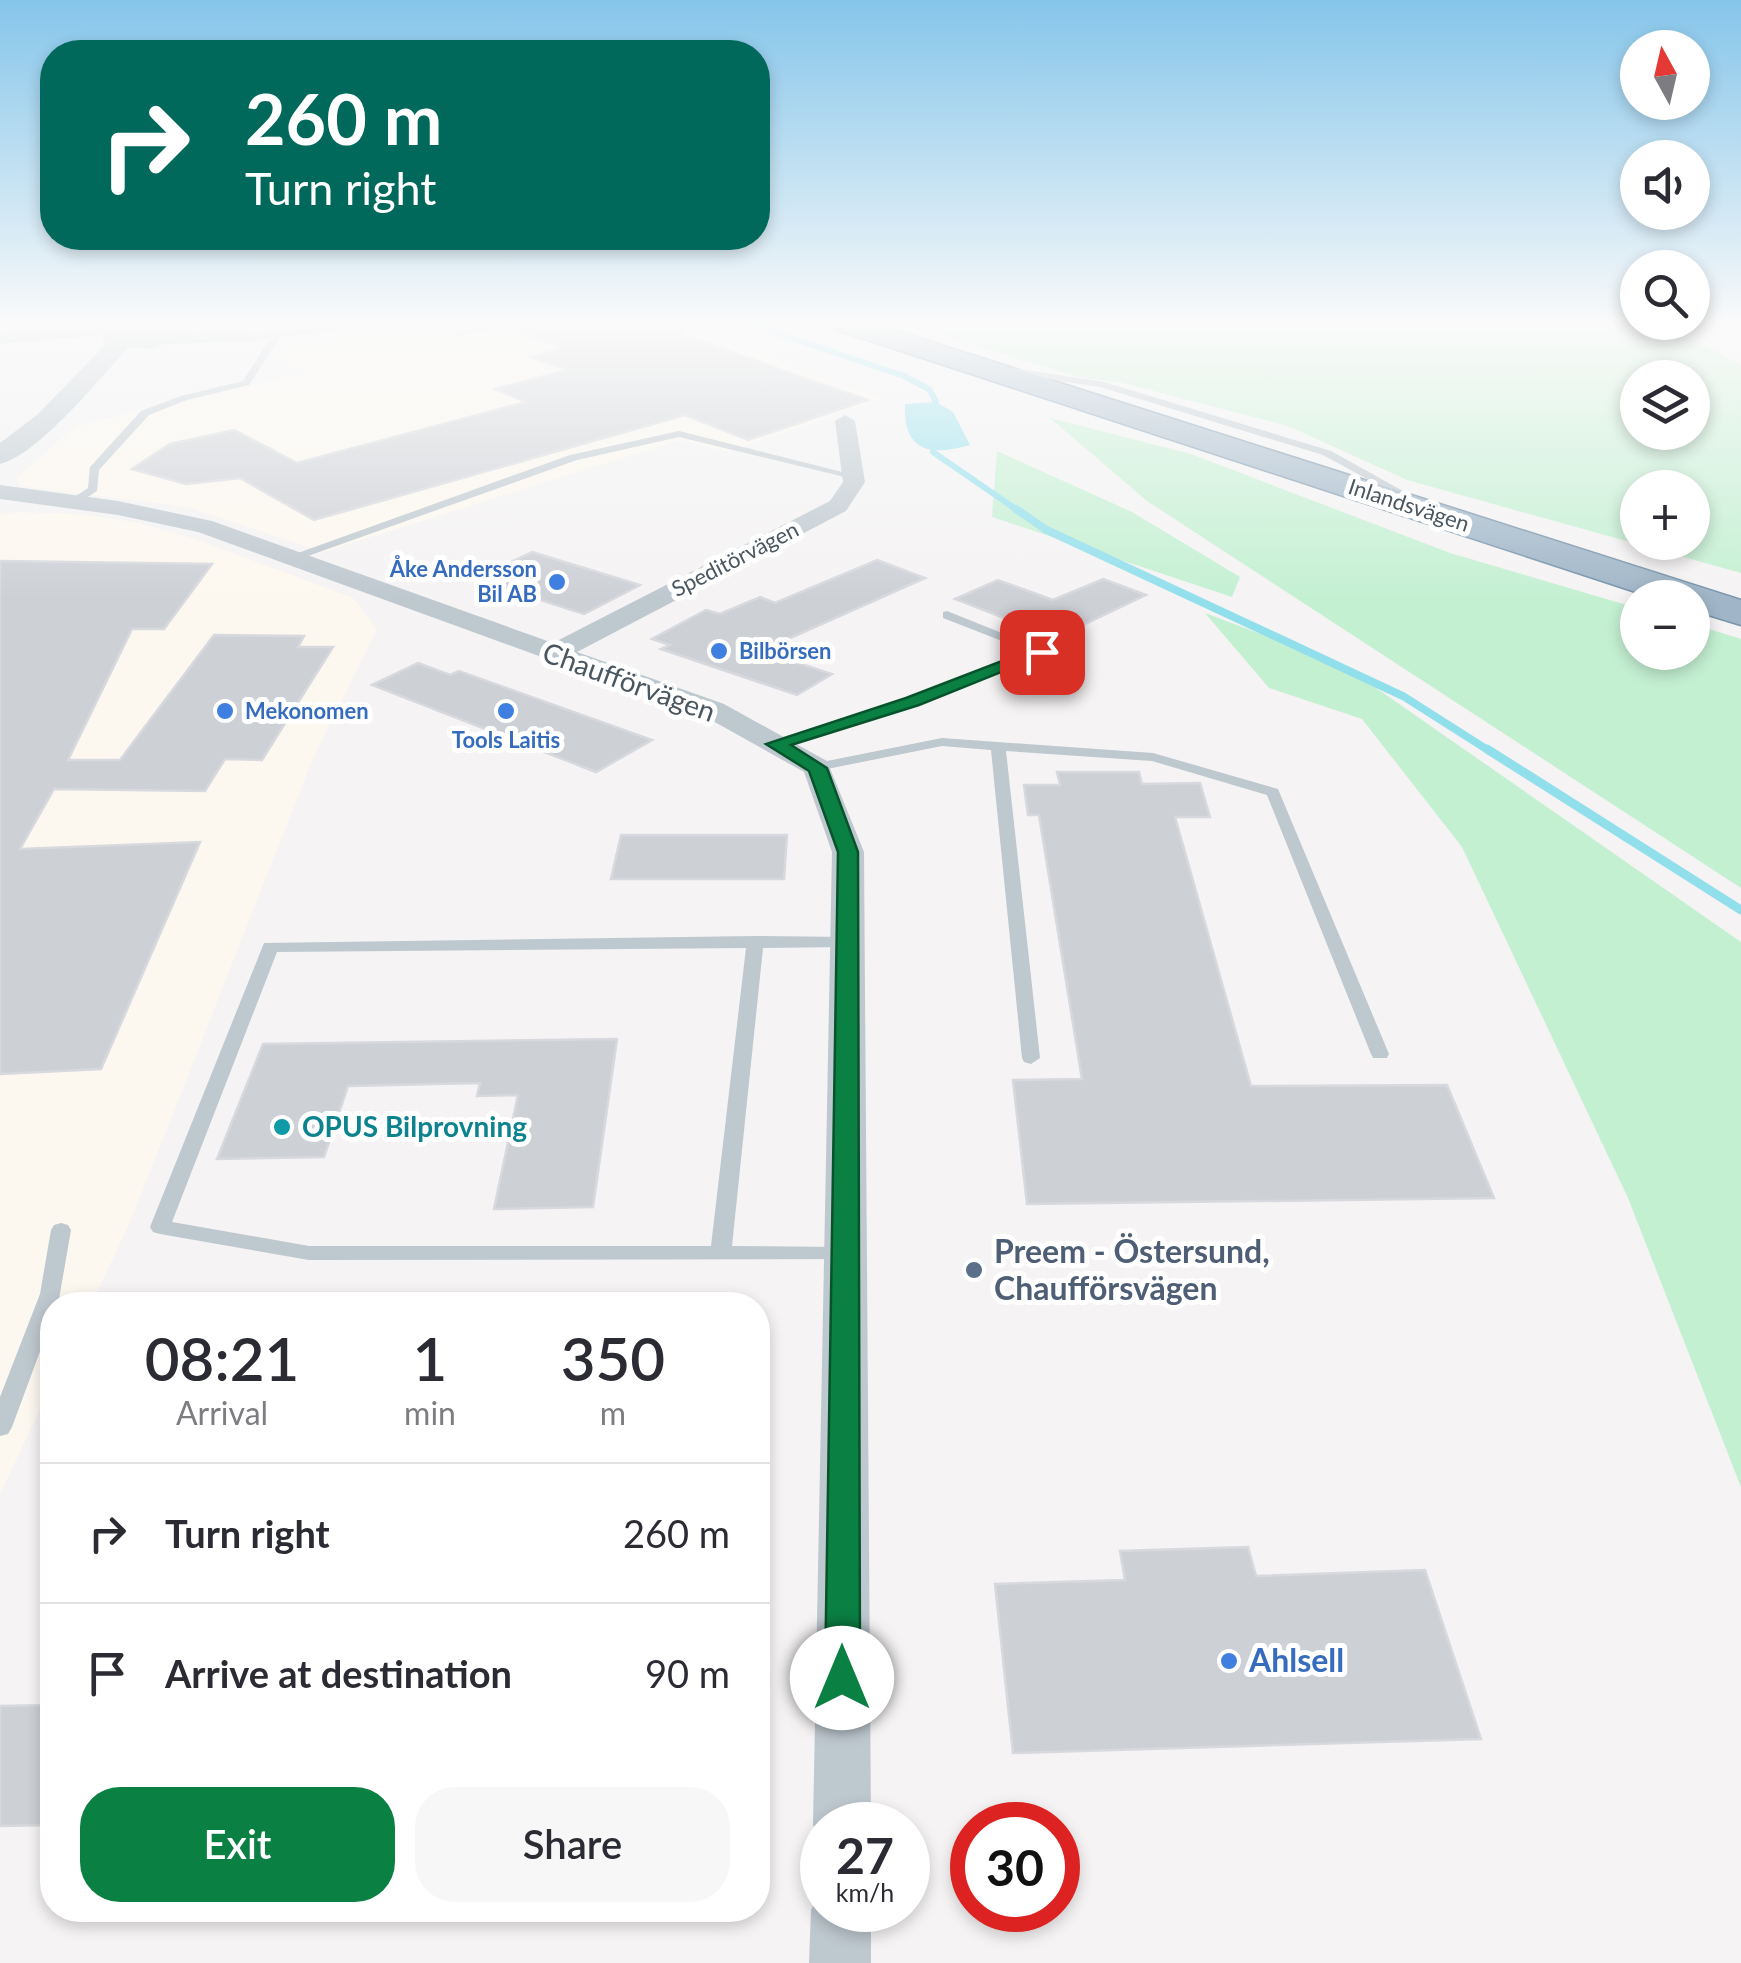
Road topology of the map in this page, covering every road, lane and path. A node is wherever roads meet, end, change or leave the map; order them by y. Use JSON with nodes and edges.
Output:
{"nodes":[{"id":1,"x":47,"y":416,"type":"edge"},
{"id":2,"x":143,"y":416,"type":"edge"},
{"id":3,"x":1131,"y":416,"type":"edge"},
{"id":4,"x":1151,"y":416,"type":"edge"},
{"id":5,"x":845,"y":421,"type":"dead end"},
{"id":6,"x":0,"y":456,"type":"edge"},
{"id":7,"x":853,"y":476,"type":"junction"},
{"id":8,"x":0,"y":492,"type":"edge"},
{"id":9,"x":61,"y":501,"type":"junction"},
{"id":10,"x":0,"y":503,"type":"edge"},
{"id":11,"x":290,"y":558,"type":"junction"},
{"id":12,"x":1741,"y":602,"type":"edge"},
{"id":13,"x":1741,"y":613,"type":"edge"},
{"id":14,"x":947,"y":615,"type":"dead end"},
{"id":15,"x":552,"y":654,"type":"junction"},
{"id":16,"x":775,"y":744,"type":"junction"},
{"id":17,"x":998,"y":746,"type":"junction"},
{"id":18,"x":817,"y":768,"type":"junction"},
{"id":19,"x":754,"y":941,"type":"junction"},
{"id":20,"x":847,"y":942,"type":"junction"},
{"id":21,"x":1380,"y":1054,"type":"dead end"},
{"id":22,"x":1031,"y":1058,"type":"dead end"},
{"id":23,"x":61,"y":1230,"type":"dead end"},
{"id":24,"x":721,"y":1253,"type":"junction"},
{"id":25,"x":845,"y":1254,"type":"junction"},
{"id":26,"x":51,"y":1292,"type":"edge"},
{"id":27,"x":40,"y":1323,"type":"edge"},
{"id":28,"x":0,"y":1428,"type":"edge"},
{"id":29,"x":842,"y":1802,"type":"edge"},
{"id":30,"x":841,"y":1932,"type":"edge"},
{"id":31,"x":840,"y":1963,"type":"edge"}],
"edges":[{"from":1,"to":6,"type":"street"},
{"from":2,"to":9,"type":"lane"},
{"from":3,"to":13,"type":"highway","name":"Inlandsvägen"},
{"from":4,"to":12,"type":"highway","name":"Inlandsvägen"},
{"from":5,"to":7,"type":"street"},
{"from":7,"to":11,"type":"lane"},
{"from":7,"to":15,"type":"street","name":"Speditörvägen"},
{"from":8,"to":9,"type":"street","name":"Chaufförvägen"},
{"from":9,"to":10,"type":"street","name":"Chaufförvägen"},
{"from":9,"to":11,"type":"street","name":"Chaufförvägen"},
{"from":11,"to":15,"type":"street","name":"Chaufförvägen"},
{"from":14,"to":16,"type":"lane"},
{"from":15,"to":16,"type":"street","name":"Chaufförvägen"},
{"from":16,"to":18,"type":"street","name":"Chaufförvägen"},
{"from":17,"to":18,"type":"lane"},
{"from":17,"to":21,"type":"lane"},
{"from":17,"to":22,"type":"lane"},
{"from":18,"to":20,"type":"street"},
{"from":19,"to":20,"type":"lane"},
{"from":19,"to":24,"type":"lane"},
{"from":19,"to":24,"type":"lane"},
{"from":20,"to":25,"type":"street"},
{"from":23,"to":26,"type":"lane"},
{"from":24,"to":25,"type":"lane"},
{"from":25,"to":29,"type":"street"},
{"from":27,"to":28,"type":"lane"},
{"from":30,"to":31,"type":"street"}]}
